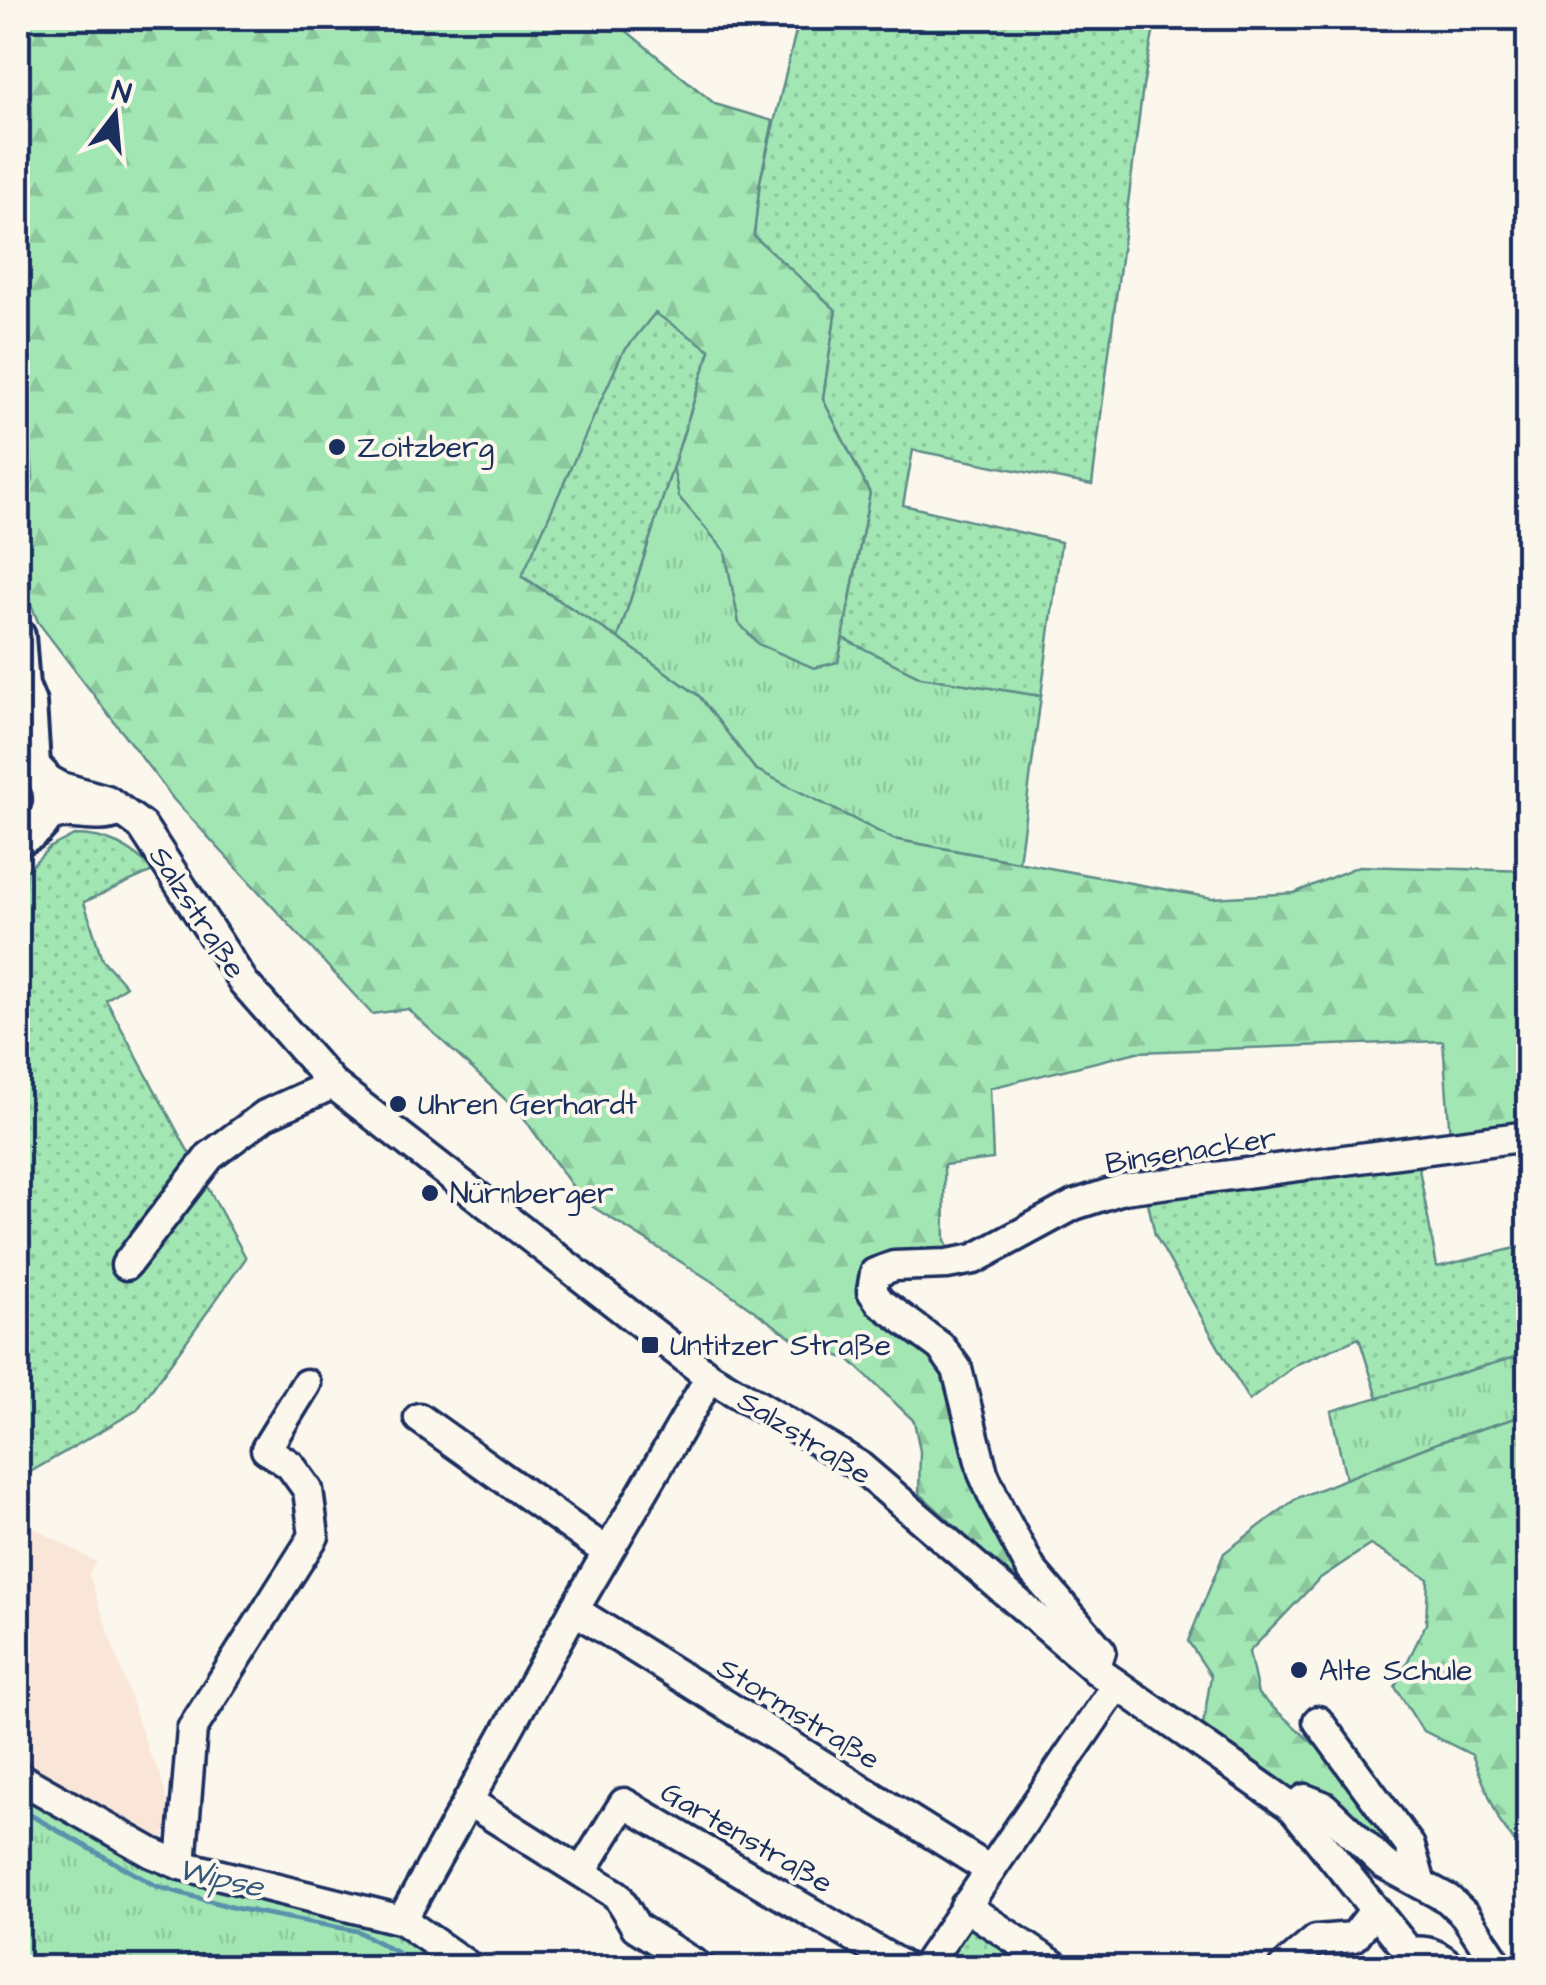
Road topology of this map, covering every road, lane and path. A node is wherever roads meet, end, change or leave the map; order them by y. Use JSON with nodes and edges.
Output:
{"nodes":[{"id":1,"x":18,"y":636,"type":"edge"},
{"id":2,"x":20,"y":691,"type":"edge"},
{"id":3,"x":32,"y":768,"type":"edge"},
{"id":4,"x":119,"y":812,"type":"junction"},
{"id":5,"x":48,"y":816,"type":"junction"},
{"id":6,"x":19,"y":842,"type":"edge"},
{"id":7,"x":333,"y":1084,"type":"junction"},
{"id":8,"x":1528,"y":1136,"type":"edge"},
{"id":9,"x":126,"y":1265,"type":"dead end"},
{"id":10,"x":710,"y":1377,"type":"junction"},
{"id":11,"x":306,"y":1384,"type":"dead end"},
{"id":12,"x":420,"y":1418,"type":"dead end"},
{"id":13,"x":607,"y":1552,"type":"junction"},
{"id":14,"x":574,"y":1610,"type":"junction"},
{"id":15,"x":1106,"y":1677,"type":"junction"},
{"id":16,"x":1318,"y":1721,"type":"dead end"},
{"id":17,"x":18,"y":1777,"type":"edge"},
{"id":18,"x":468,"y":1801,"type":"junction"},
{"id":19,"x":1293,"y":1808,"type":"junction"},
{"id":20,"x":182,"y":1866,"type":"junction"},
{"id":21,"x":990,"y":1870,"type":"junction"},
{"id":22,"x":582,"y":1871,"type":"junction"},
{"id":23,"x":1421,"y":1884,"type":"junction"},
{"id":24,"x":965,"y":1906,"type":"junction"},
{"id":25,"x":1374,"y":1911,"type":"junction"},
{"id":26,"x":402,"y":1920,"type":"junction"},
{"id":27,"x":1416,"y":1960,"type":"edge"},
{"id":28,"x":470,"y":1968,"type":"edge"},
{"id":29,"x":702,"y":1968,"type":"edge"},
{"id":30,"x":906,"y":1968,"type":"edge"},
{"id":31,"x":924,"y":1968,"type":"edge"},
{"id":32,"x":1058,"y":1968,"type":"edge"},
{"id":33,"x":1283,"y":1968,"type":"edge"},
{"id":34,"x":1452,"y":1968,"type":"edge"},
{"id":35,"x":1500,"y":1968,"type":"edge"}],
"edges":[{"from":1,"to":2,"type":"main road"},
{"from":2,"to":3,"type":"main road"},
{"from":3,"to":4,"type":"street","name":"Salzstraße"},
{"from":3,"to":5,"type":"main road"},
{"from":4,"to":5,"type":"street"},
{"from":4,"to":7,"type":"street","name":"Salzstraße"},
{"from":5,"to":6,"type":"main road"},
{"from":7,"to":9,"type":"street"},
{"from":7,"to":10,"type":"street","name":"Salzstraße"},
{"from":8,"to":15,"type":"street","name":"Binsenacker"},
{"from":10,"to":13,"type":"street"},
{"from":10,"to":15,"type":"street","name":"Salzstraße"},
{"from":11,"to":20,"type":"street"},
{"from":12,"to":13,"type":"street"},
{"from":13,"to":14,"type":"street"},
{"from":14,"to":18,"type":"street"},
{"from":14,"to":21,"type":"street","name":"Stormstraße"},
{"from":15,"to":19,"type":"street","name":"Salzstraße"},
{"from":15,"to":21,"type":"street"},
{"from":16,"to":23,"type":"street"},
{"from":17,"to":20,"type":"street"},
{"from":18,"to":22,"type":"street"},
{"from":18,"to":26,"type":"street"},
{"from":19,"to":23,"type":"street"},
{"from":19,"to":25,"type":"street","name":"Salzstraße"},
{"from":20,"to":26,"type":"street"},
{"from":21,"to":24,"type":"street"},
{"from":22,"to":29,"type":"street"},
{"from":22,"to":30,"type":"street","name":"Gartenstraße"},
{"from":23,"to":35,"type":"street"},
{"from":24,"to":31,"type":"street"},
{"from":24,"to":32,"type":"street"},
{"from":25,"to":27,"type":"street","name":"Salzstraße"},
{"from":25,"to":33,"type":"street"},
{"from":26,"to":28,"type":"street"},
{"from":27,"to":34,"type":"street"}]}
